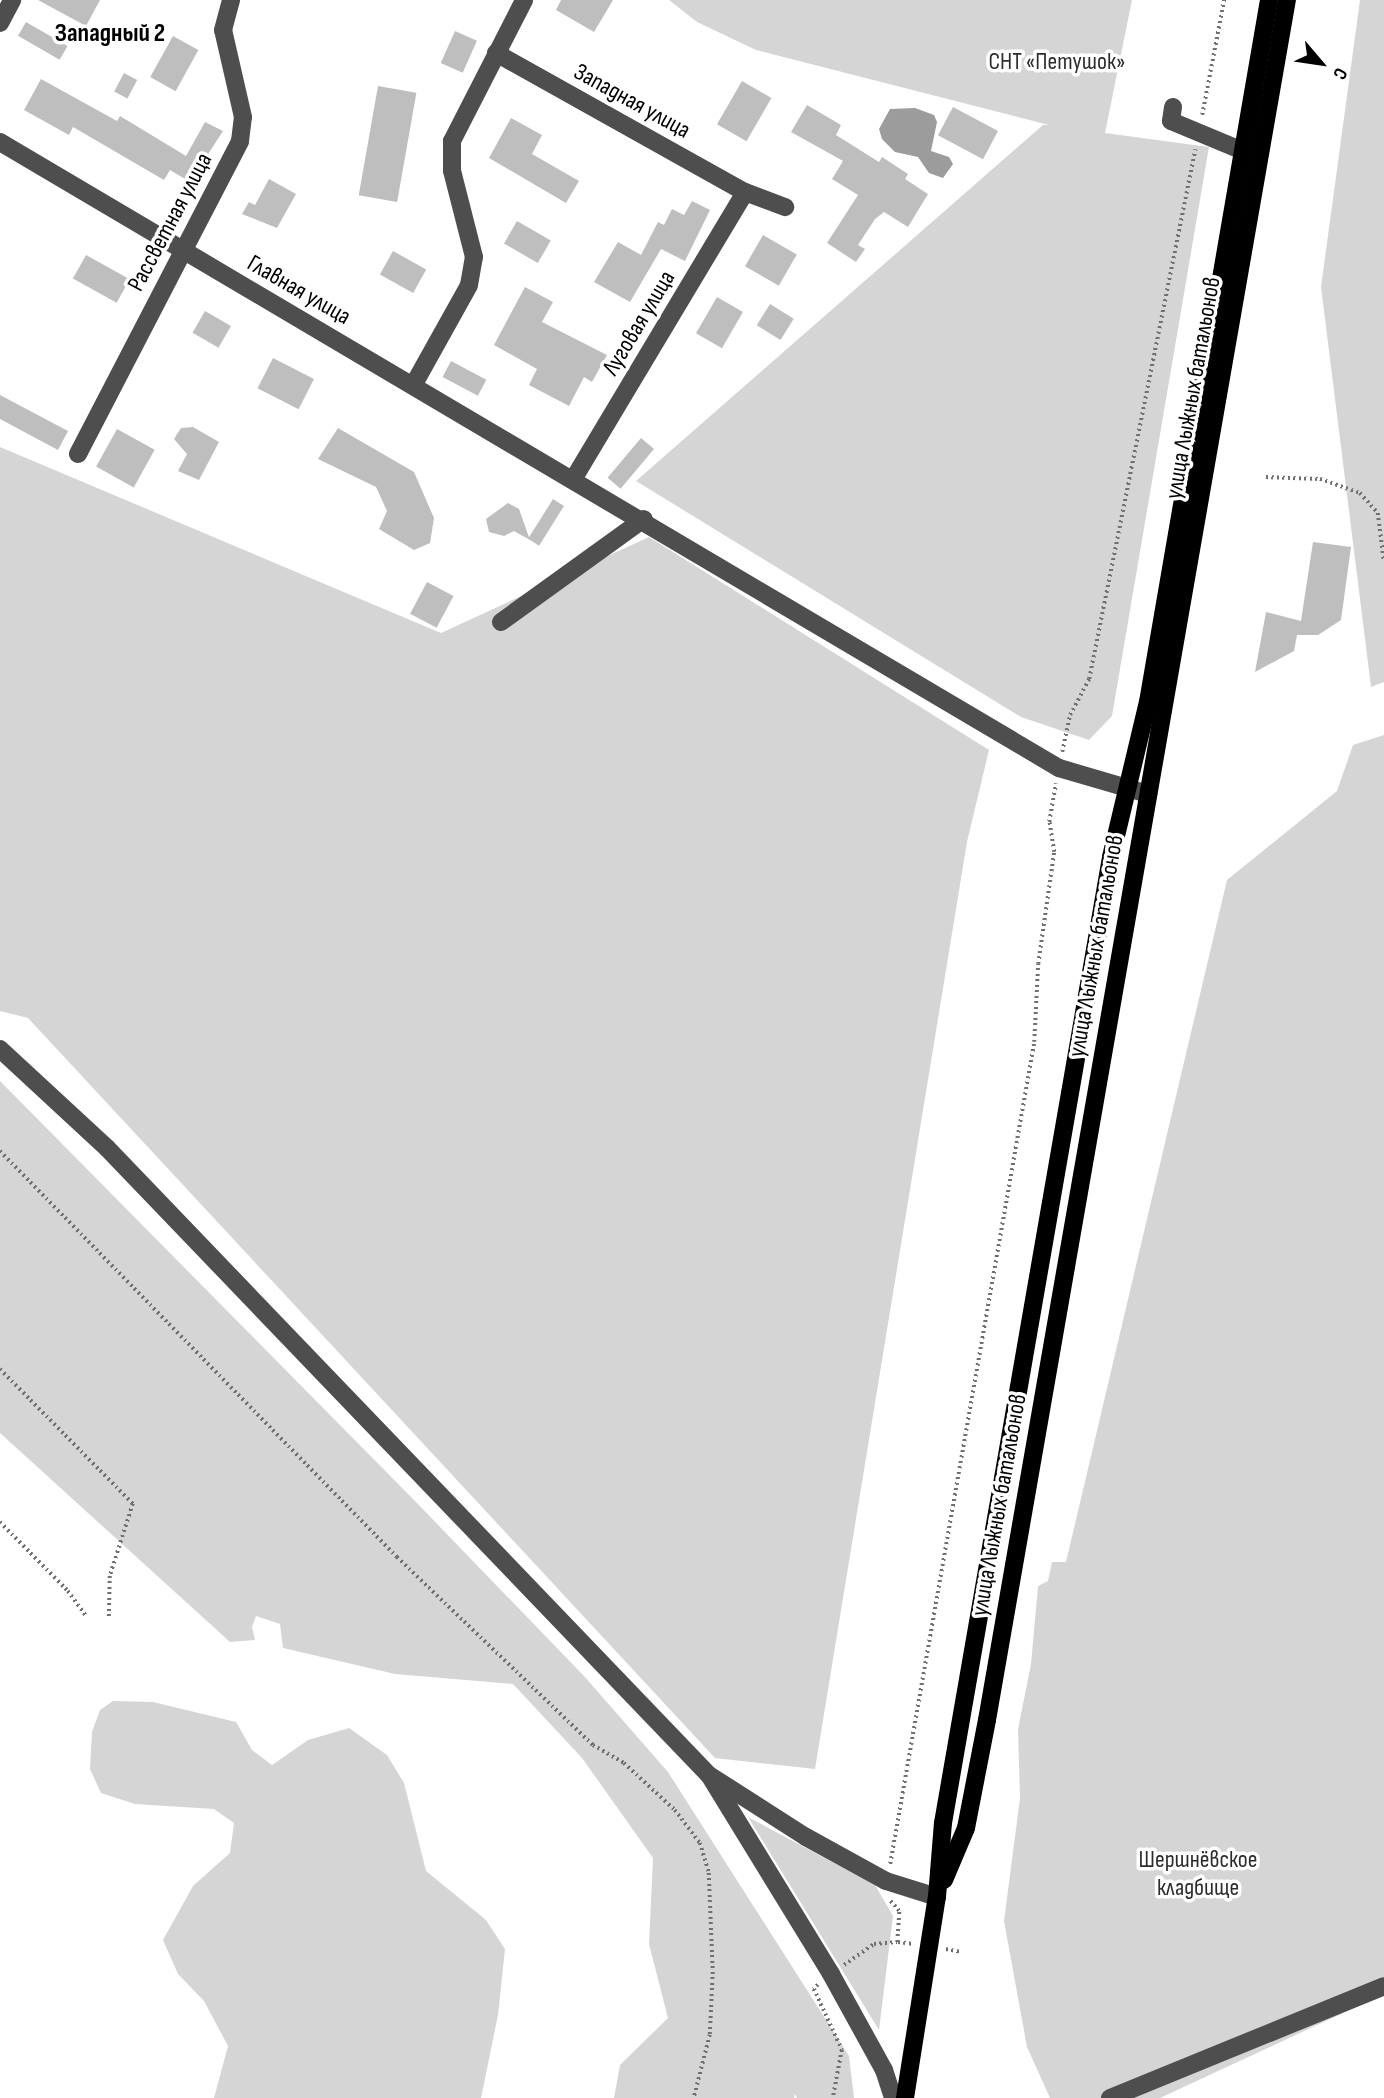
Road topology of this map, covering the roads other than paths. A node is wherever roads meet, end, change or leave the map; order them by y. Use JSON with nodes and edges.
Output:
{"nodes":[{"id":1,"x":12,"y":0,"type":"edge"},
{"id":2,"x":232,"y":0,"type":"edge"},
{"id":3,"x":524,"y":0,"type":"edge"},
{"id":4,"x":1269,"y":0,"type":"edge"},
{"id":5,"x":1287,"y":0,"type":"edge"},
{"id":6,"x":0,"y":23,"type":"edge"},
{"id":7,"x":496,"y":53,"type":"junction"},
{"id":8,"x":1173,"y":107,"type":"dead end"},
{"id":9,"x":0,"y":142,"type":"edge"},
{"id":10,"x":1243,"y":151,"type":"junction"},
{"id":11,"x":745,"y":192,"type":"junction"},
{"id":12,"x":785,"y":207,"type":"dead end"},
{"id":13,"x":182,"y":251,"type":"junction"},
{"id":14,"x":414,"y":384,"type":"junction"},
{"id":15,"x":78,"y":454,"type":"dead end"},
{"id":16,"x":575,"y":478,"type":"junction"},
{"id":17,"x":643,"y":519,"type":"junction"},
{"id":18,"x":501,"y":622,"type":"dead end"},
{"id":19,"x":1128,"y":789,"type":"junction"},
{"id":20,"x":1148,"y":794,"type":"junction"},
{"id":21,"x":0,"y":1049,"type":"edge"},
{"id":22,"x":709,"y":1775,"type":"junction"},
{"id":23,"x":937,"y":1896,"type":"junction"},
{"id":24,"x":1384,"y":1986,"type":"edge"},
{"id":25,"x":893,"y":2098,"type":"edge"},
{"id":26,"x":905,"y":2098,"type":"edge"},
{"id":27,"x":1110,"y":2098,"type":"edge"}],
"edges":[{"from":1,"to":6,"type":"street"},
{"from":2,"to":13,"type":"street","name":"Рассветная улица"},
{"from":3,"to":7,"type":"street"},
{"from":4,"to":10,"type":"main road","name":"улица Лыжных батальонов"},
{"from":5,"to":20,"type":"main road","name":"улица Лыжных батальонов"},
{"from":7,"to":11,"type":"street","name":"Западная улица"},
{"from":7,"to":14,"type":"street"},
{"from":8,"to":10,"type":"street"},
{"from":9,"to":13,"type":"street","name":"Главная улица"},
{"from":10,"to":19,"type":"main road","name":"улица Лыжных батальонов"},
{"from":11,"to":12,"type":"street","name":"Западная улица"},
{"from":11,"to":16,"type":"street","name":"Луговая улица"},
{"from":13,"to":14,"type":"street","name":"Главная улица"},
{"from":13,"to":15,"type":"street","name":"Рассветная улица"},
{"from":14,"to":16,"type":"street","name":"Главная улица"},
{"from":16,"to":17,"type":"street","name":"Главная улица"},
{"from":17,"to":18,"type":"street"},
{"from":17,"to":19,"type":"street","name":"Главная улица"},
{"from":19,"to":20,"type":"street","name":"Главная улица"},
{"from":19,"to":23,"type":"main road","name":"улица Лыжных батальонов"},
{"from":20,"to":23,"type":"main road","name":"улица Лыжных батальонов"},
{"from":21,"to":22,"type":"street"},
{"from":22,"to":23,"type":"street"},
{"from":22,"to":25,"type":"street"},
{"from":23,"to":26,"type":"main road","name":"улица Лыжных батальонов"},
{"from":24,"to":27,"type":"street"}]}
